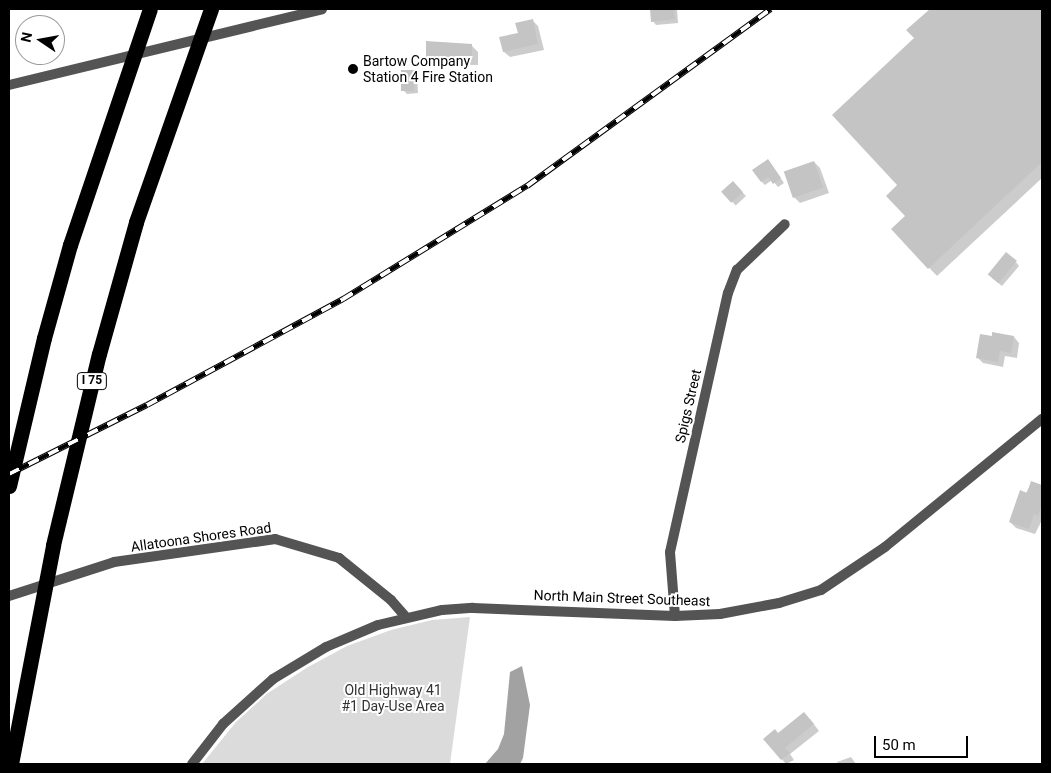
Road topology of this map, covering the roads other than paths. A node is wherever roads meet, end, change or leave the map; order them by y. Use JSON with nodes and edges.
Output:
{"nodes":[{"id":1,"x":150,"y":9,"type":"edge"},
{"id":2,"x":211,"y":9,"type":"edge"},
{"id":3,"x":322,"y":9,"type":"edge"},
{"id":4,"x":9,"y":85,"type":"edge"},
{"id":5,"x":784,"y":224,"type":"dead end"},
{"id":6,"x":1042,"y":419,"type":"edge"},
{"id":7,"x":9,"y":486,"type":"edge"},
{"id":8,"x":9,"y":596,"type":"edge"},
{"id":9,"x":675,"y":616,"type":"junction"},
{"id":10,"x":406,"y":617,"type":"junction"},
{"id":11,"x":11,"y":764,"type":"edge"},
{"id":12,"x":192,"y":764,"type":"edge"}],
"edges":[{"from":1,"to":7,"type":"highway"},
{"from":2,"to":11,"type":"highway","number":"I 75"},
{"from":3,"to":4,"type":"street"},
{"from":5,"to":9,"type":"street","name":"Spigs Street"},
{"from":6,"to":9,"type":"street","name":"North Main Street Southeast"},
{"from":8,"to":10,"type":"street","name":"Allatoona Shores Road"},
{"from":9,"to":10,"type":"street","name":"North Main Street Southeast"},
{"from":10,"to":12,"type":"street","name":"North Main Street Southeast"}]}
